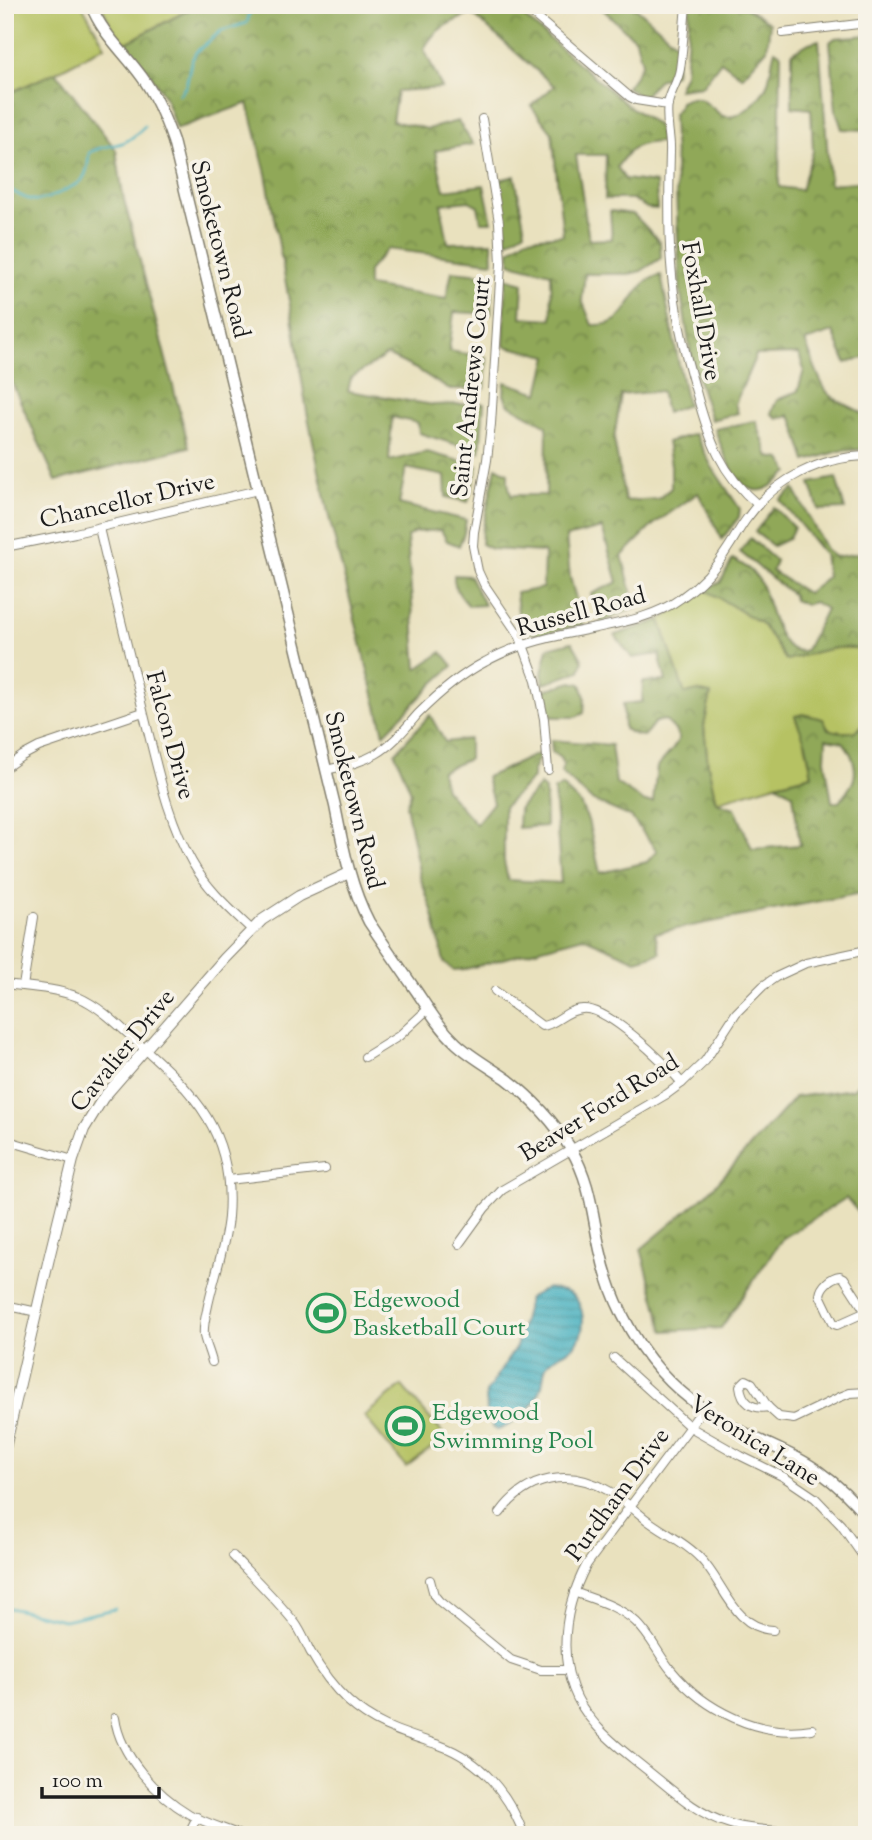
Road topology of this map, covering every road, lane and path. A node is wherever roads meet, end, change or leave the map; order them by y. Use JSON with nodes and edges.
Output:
{"nodes":[{"id":1,"x":91,"y":5,"type":"edge"},
{"id":2,"x":522,"y":5,"type":"edge"},
{"id":3,"x":686,"y":5,"type":"edge"},
{"id":4,"x":867,"y":23,"type":"edge"},
{"id":5,"x":783,"y":33,"type":"dead end"},
{"id":6,"x":668,"y":105,"type":"junction"},
{"id":7,"x":482,"y":119,"type":"dead end"},
{"id":8,"x":867,"y":456,"type":"edge"},
{"id":9,"x":258,"y":490,"type":"junction"},
{"id":10,"x":758,"y":505,"type":"junction"},
{"id":11,"x":99,"y":528,"type":"junction"},
{"id":12,"x":5,"y":547,"type":"edge"},
{"id":13,"x":523,"y":646,"type":"junction"},
{"id":14,"x":143,"y":712,"type":"junction"},
{"id":15,"x":5,"y":768,"type":"edge"},
{"id":16,"x":548,"y":770,"type":"dead end"},
{"id":17,"x":326,"y":771,"type":"junction"},
{"id":18,"x":349,"y":873,"type":"junction"},
{"id":19,"x":34,"y":917,"type":"dead end"},
{"id":20,"x":251,"y":930,"type":"junction"},
{"id":21,"x":867,"y":950,"type":"edge"},
{"id":22,"x":5,"y":984,"type":"edge"},
{"id":23,"x":23,"y":986,"type":"junction"},
{"id":24,"x":495,"y":991,"type":"dead end"},
{"id":25,"x":428,"y":1009,"type":"junction"},
{"id":26,"x":145,"y":1049,"type":"junction"},
{"id":27,"x":365,"y":1057,"type":"dead end"},
{"id":28,"x":682,"y":1083,"type":"junction"},
{"id":29,"x":5,"y":1140,"type":"edge"},
{"id":30,"x":572,"y":1150,"type":"junction"},
{"id":31,"x":73,"y":1160,"type":"junction"},
{"id":32,"x":325,"y":1169,"type":"dead end"},
{"id":33,"x":228,"y":1180,"type":"junction"},
{"id":34,"x":459,"y":1244,"type":"dead end"},
{"id":35,"x":5,"y":1306,"type":"edge"},
{"id":36,"x":37,"y":1312,"type":"junction"},
{"id":37,"x":866,"y":1312,"type":"edge"},
{"id":38,"x":614,"y":1358,"type":"dead end"},
{"id":39,"x":212,"y":1362,"type":"dead end"},
{"id":40,"x":867,"y":1392,"type":"edge"},
{"id":41,"x":768,"y":1407,"type":"dead end"},
{"id":42,"x":703,"y":1409,"type":"junction"},
{"id":43,"x":690,"y":1427,"type":"junction"},
{"id":44,"x":5,"y":1448,"type":"edge"},
{"id":45,"x":630,"y":1506,"type":"junction"},
{"id":46,"x":500,"y":1513,"type":"dead end"},
{"id":47,"x":867,"y":1517,"type":"edge"},
{"id":48,"x":233,"y":1556,"type":"dead end"},
{"id":49,"x":867,"y":1562,"type":"edge"},
{"id":50,"x":430,"y":1580,"type":"dead end"},
{"id":51,"x":574,"y":1592,"type":"junction"},
{"id":52,"x":773,"y":1630,"type":"dead end"},
{"id":53,"x":568,"y":1670,"type":"junction"},
{"id":54,"x":115,"y":1718,"type":"dead end"},
{"id":55,"x":812,"y":1729,"type":"dead end"},
{"id":56,"x":197,"y":1818,"type":"junction"},
{"id":57,"x":813,"y":1833,"type":"dead end"},
{"id":58,"x":188,"y":1835,"type":"edge"},
{"id":59,"x":240,"y":1835,"type":"edge"},
{"id":60,"x":524,"y":1835,"type":"edge"}],
"edges":[{"from":1,"to":9,"type":"main road","name":"Smoketown Road"},
{"from":2,"to":6,"type":"street"},
{"from":3,"to":6,"type":"street"},
{"from":4,"to":5,"type":"street"},
{"from":6,"to":10,"type":"street","name":"Foxhall Drive"},
{"from":7,"to":13,"type":"street","name":"Saint Andrews Court"},
{"from":8,"to":10,"type":"street","name":"Russell Road"},
{"from":9,"to":11,"type":"street","name":"Chancellor Drive"},
{"from":9,"to":17,"type":"main road","name":"Smoketown Road"},
{"from":10,"to":13,"type":"street","name":"Russell Road"},
{"from":11,"to":12,"type":"street","name":"Chancellor Drive"},
{"from":11,"to":14,"type":"street","name":"Falcon Drive"},
{"from":13,"to":16,"type":"street","name":"Saint Andrews Court"},
{"from":13,"to":17,"type":"street","name":"Russell Road"},
{"from":14,"to":15,"type":"street"},
{"from":14,"to":20,"type":"street","name":"Falcon Drive"},
{"from":17,"to":18,"type":"main road","name":"Smoketown Road"},
{"from":18,"to":20,"type":"street","name":"Cavalier Drive"},
{"from":18,"to":25,"type":"main road","name":"Smoketown Road"},
{"from":19,"to":23,"type":"street"},
{"from":20,"to":26,"type":"street","name":"Cavalier Drive"},
{"from":21,"to":28,"type":"street","name":"Beaver Ford Road"},
{"from":22,"to":23,"type":"street"},
{"from":23,"to":26,"type":"street"},
{"from":24,"to":28,"type":"street"},
{"from":25,"to":27,"type":"street"},
{"from":25,"to":30,"type":"main road","name":"Smoketown Road"},
{"from":26,"to":31,"type":"street","name":"Cavalier Drive"},
{"from":26,"to":33,"type":"street"},
{"from":28,"to":30,"type":"street","name":"Beaver Ford Road"},
{"from":29,"to":31,"type":"street"},
{"from":30,"to":34,"type":"street","name":"Beaver Ford Road"},
{"from":30,"to":42,"type":"main road","name":"Smoketown Road"},
{"from":31,"to":36,"type":"street","name":"Cavalier Drive"},
{"from":32,"to":33,"type":"street"},
{"from":33,"to":39,"type":"street"},
{"from":35,"to":36,"type":"street"},
{"from":36,"to":44,"type":"street","name":"Cavalier Drive"},
{"from":37,"to":37,"type":"street"},
{"from":38,"to":43,"type":"street","name":"Veronica Lane"},
{"from":40,"to":41,"type":"street"},
{"from":42,"to":43,"type":"street","name":"Purdham Drive"},
{"from":42,"to":47,"type":"main road","name":"Smoketown Road"},
{"from":43,"to":45,"type":"street","name":"Purdham Drive"},
{"from":43,"to":49,"type":"street","name":"Veronica Lane"},
{"from":45,"to":46,"type":"street"},
{"from":45,"to":51,"type":"street","name":"Purdham Drive"},
{"from":45,"to":52,"type":"street"},
{"from":48,"to":60,"type":"street"},
{"from":50,"to":53,"type":"street"},
{"from":51,"to":53,"type":"street","name":"Purdham Drive"},
{"from":51,"to":55,"type":"street"},
{"from":53,"to":57,"type":"street","name":"Purdham Drive"},
{"from":54,"to":56,"type":"street"},
{"from":56,"to":58,"type":"street"},
{"from":56,"to":59,"type":"street"}]}
